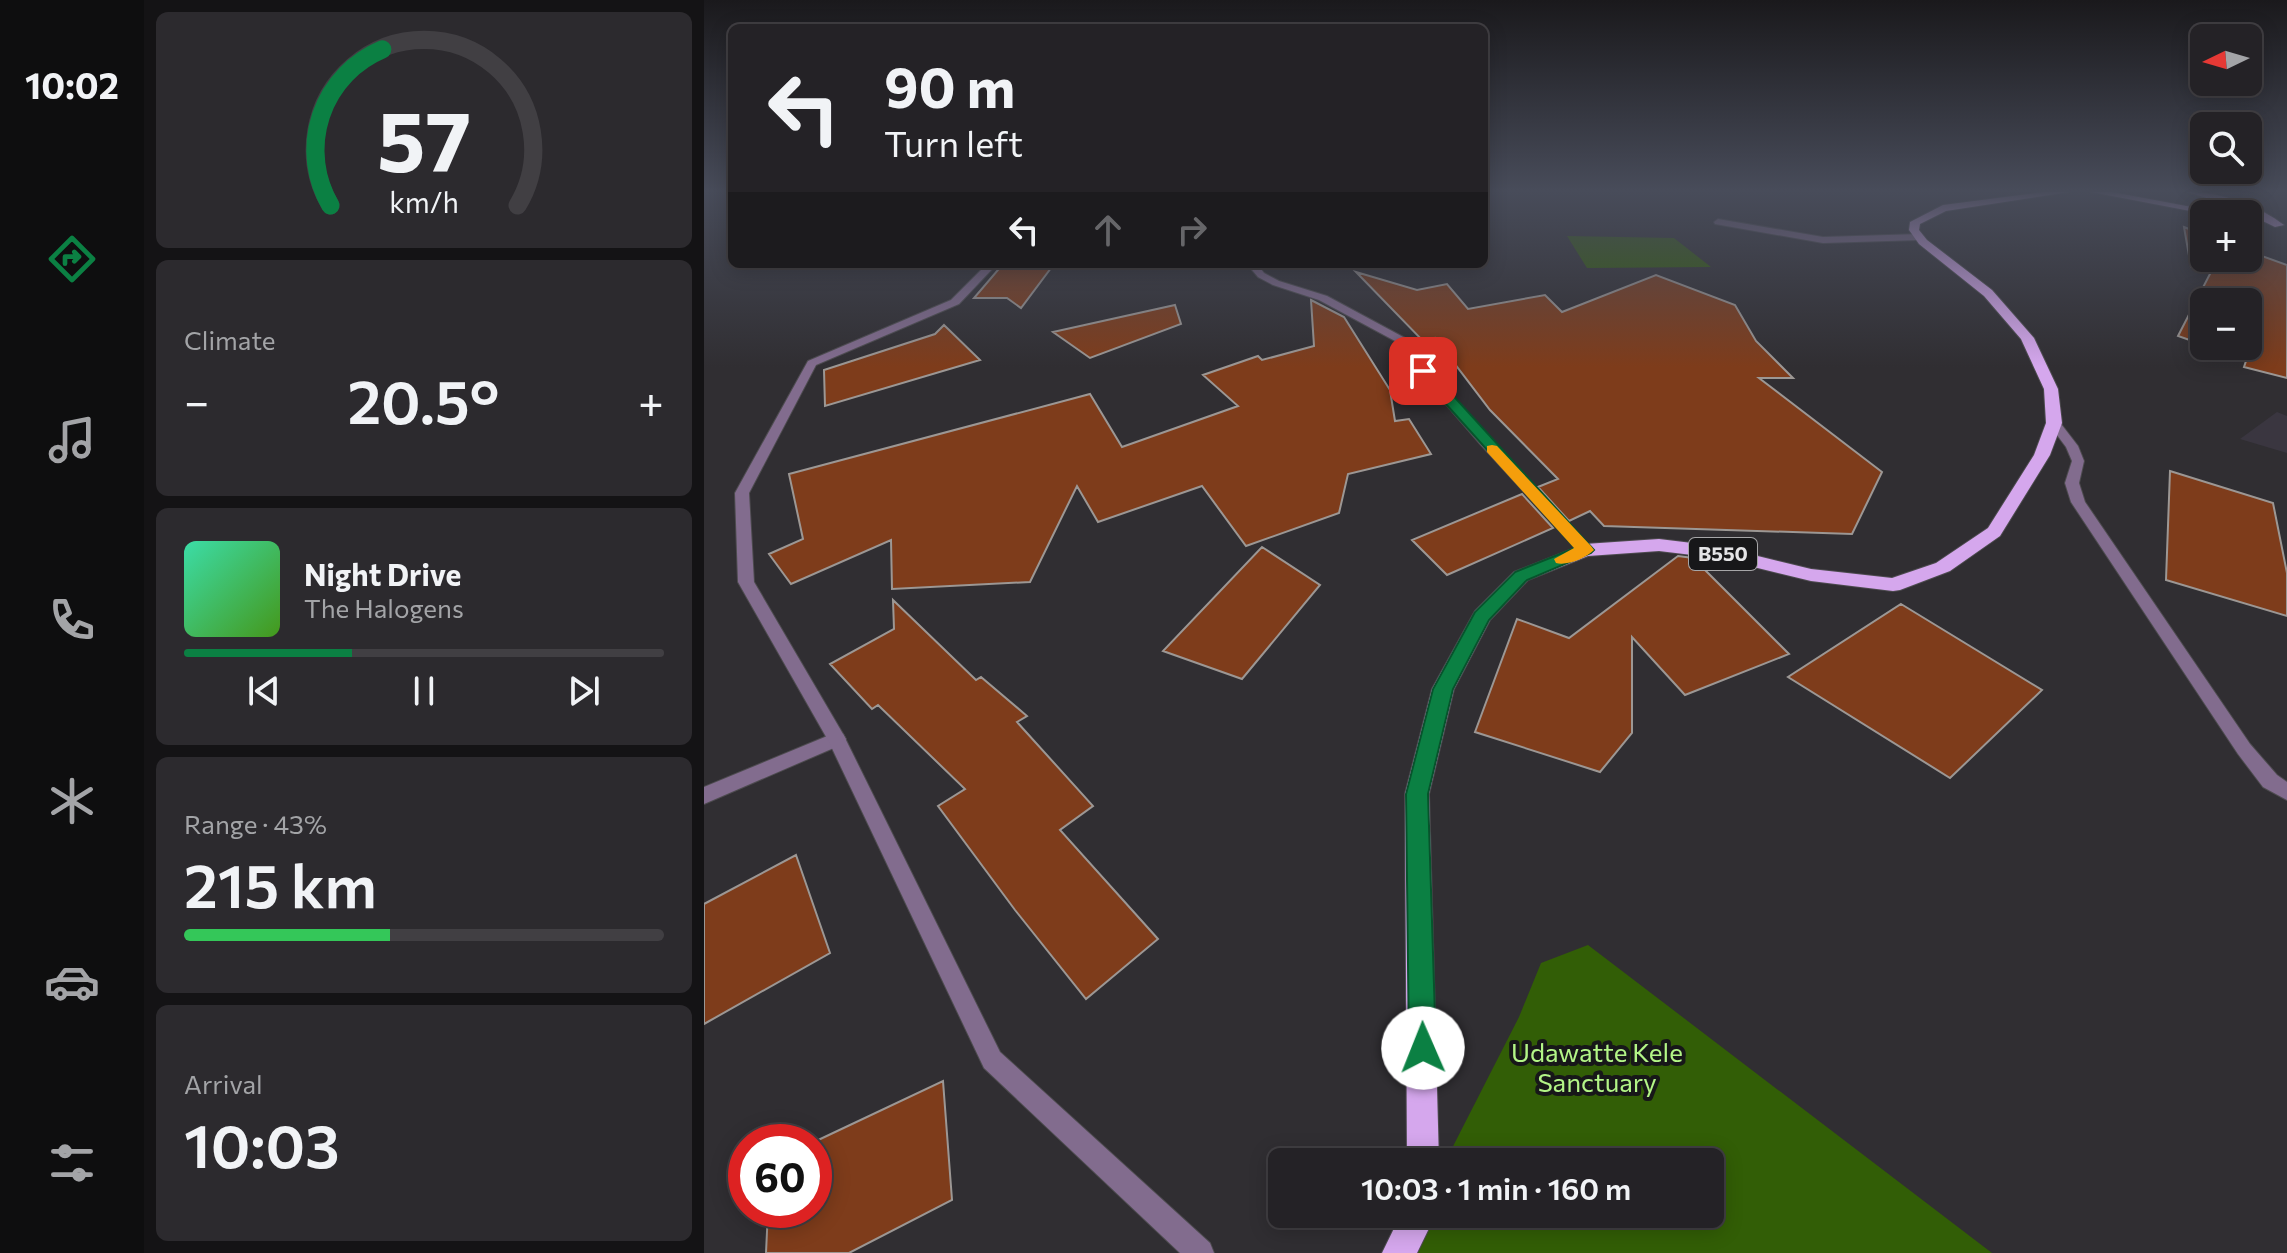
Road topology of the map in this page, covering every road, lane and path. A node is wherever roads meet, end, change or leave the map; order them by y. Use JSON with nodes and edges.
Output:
{"nodes":[{"id":1,"x":1936,"y":250,"type":"edge"},
{"id":2,"x":988,"y":268,"type":"edge"},
{"id":3,"x":1255,"y":268,"type":"edge"},
{"id":4,"x":2054,"y":423,"type":"junction"},
{"id":5,"x":1585,"y":550,"type":"junction"},
{"id":6,"x":837,"y":739,"type":"junction"},
{"id":7,"x":2287,"y":792,"type":"edge"},
{"id":8,"x":704,"y":796,"type":"edge"},
{"id":9,"x":1423,"y":1148,"type":"edge"},
{"id":10,"x":1412,"y":1228,"type":"edge"},
{"id":11,"x":1200,"y":1253,"type":"edge"},
{"id":12,"x":1399,"y":1253,"type":"edge"}],
"edges":[{"from":1,"to":4,"type":"main road"},
{"from":2,"to":6,"type":"street"},
{"from":3,"to":5,"type":"street"},
{"from":4,"to":5,"type":"main road","number":"B550"},
{"from":4,"to":7,"type":"street"},
{"from":5,"to":9,"type":"main road","number":"B550"},
{"from":6,"to":8,"type":"street"},
{"from":6,"to":11,"type":"street"},
{"from":10,"to":12,"type":"main road"}]}
